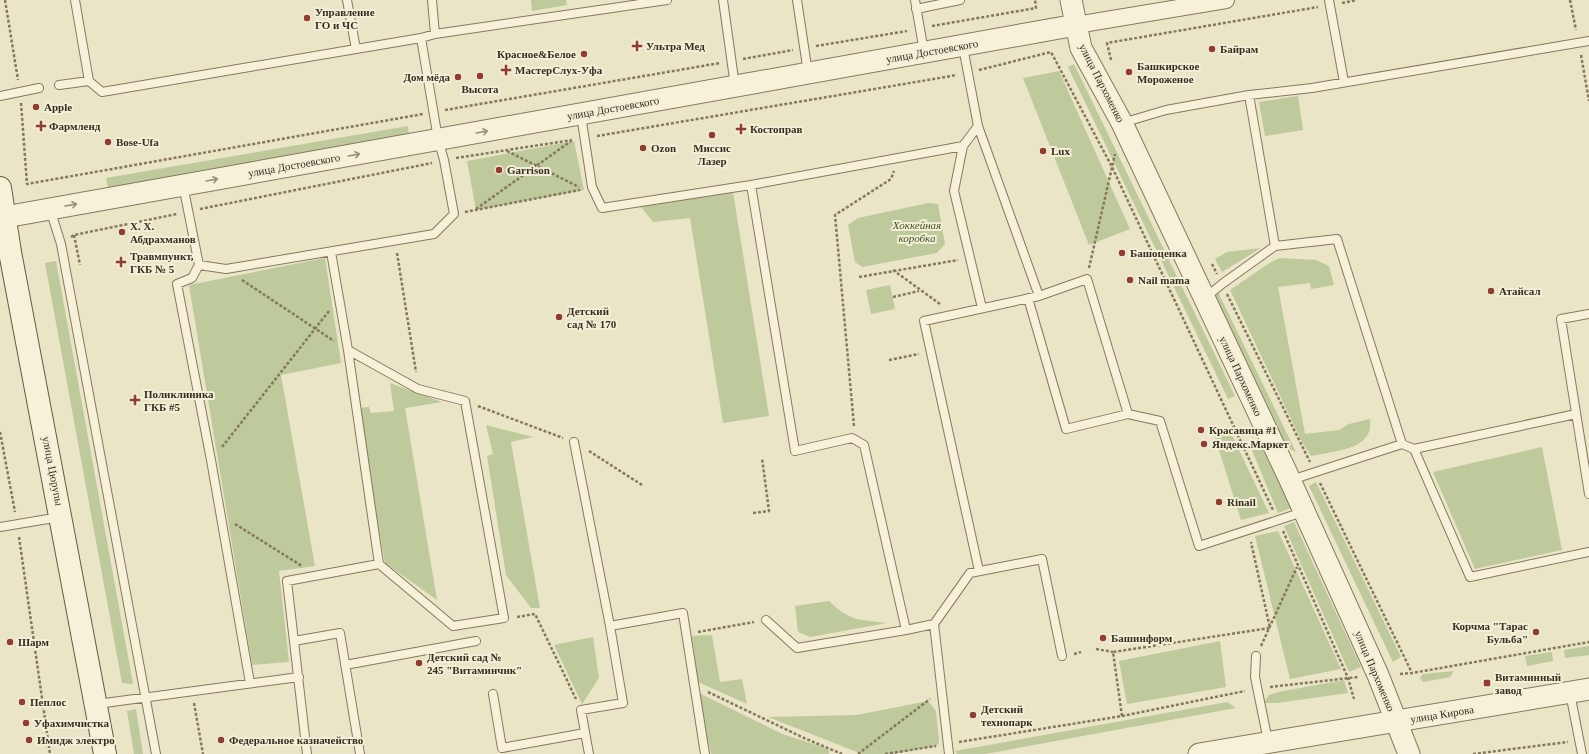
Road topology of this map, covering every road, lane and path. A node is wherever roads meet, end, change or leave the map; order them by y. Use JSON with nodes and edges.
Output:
{"nodes":[{"id":1,"x":76,"y":0,"type":"edge"},
{"id":2,"x":347,"y":0,"type":"edge"},
{"id":3,"x":432,"y":0,"type":"edge"},
{"id":4,"x":667,"y":0,"type":"edge"},
{"id":5,"x":722,"y":0,"type":"edge"},
{"id":6,"x":797,"y":0,"type":"edge"},
{"id":7,"x":960,"y":0,"type":"edge"},
{"id":8,"x":1035,"y":0,"type":"edge"},
{"id":9,"x":1071,"y":0,"type":"edge"},
{"id":10,"x":1226,"y":0,"type":"edge"},
{"id":11,"x":1357,"y":0,"type":"edge"},
{"id":12,"x":1330,"y":2,"type":"edge"},
{"id":13,"x":916,"y":4,"type":"edge"},
{"id":14,"x":1076,"y":25,"type":"junction"},
{"id":15,"x":920,"y":29,"type":"junction"},
{"id":16,"x":436,"y":34,"type":"junction"},
{"id":17,"x":421,"y":38,"type":"junction"},
{"id":18,"x":1589,"y":42,"type":"edge"},
{"id":19,"x":962,"y":46,"type":"junction"},
{"id":20,"x":805,"y":48,"type":"junction"},
{"id":21,"x":356,"y":49,"type":"junction"},
{"id":22,"x":924,"y":52,"type":"junction"},
{"id":23,"x":732,"y":61,"type":"junction"},
{"id":24,"x":1112,"y":66,"type":"dead end"},
{"id":25,"x":808,"y":73,"type":"junction"},
{"id":26,"x":968,"y":73,"type":"junction"},
{"id":27,"x":89,"y":81,"type":"junction"},
{"id":28,"x":1344,"y":82,"type":"junction"},
{"id":29,"x":59,"y":85,"type":"dead end"},
{"id":30,"x":735,"y":86,"type":"junction"},
{"id":31,"x":39,"y":88,"type":"dead end"},
{"id":32,"x":1249,"y":95,"type":"junction"},
{"id":33,"x":0,"y":96,"type":"edge"},
{"id":34,"x":434,"y":112,"type":"junction"},
{"id":35,"x":581,"y":114,"type":"junction"},
{"id":36,"x":1122,"y":123,"type":"junction"},
{"id":37,"x":978,"y":126,"type":"junction"},
{"id":38,"x":584,"y":138,"type":"junction"},
{"id":39,"x":438,"y":140,"type":"junction"},
{"id":40,"x":571,"y":140,"type":"junction"},
{"id":41,"x":963,"y":146,"type":"junction"},
{"id":42,"x":506,"y":151,"type":"junction"},
{"id":43,"x":1115,"y":152,"type":"dead end"},
{"id":44,"x":899,"y":158,"type":"junction"},
{"id":45,"x":444,"y":160,"type":"junction"},
{"id":46,"x":536,"y":166,"type":"junction"},
{"id":47,"x":1112,"y":167,"type":"junction"},
{"id":48,"x":27,"y":184,"type":"dead end"},
{"id":49,"x":183,"y":185,"type":"junction"},
{"id":50,"x":751,"y":185,"type":"junction"},
{"id":51,"x":0,"y":188,"type":"edge"},
{"id":52,"x":50,"y":209,"type":"junction"},
{"id":53,"x":475,"y":210,"type":"junction"},
{"id":54,"x":188,"y":212,"type":"junction"},
{"id":55,"x":454,"y":214,"type":"junction"},
{"id":56,"x":2,"y":217,"type":"edge"},
{"id":57,"x":396,"y":241,"type":"junction"},
{"id":58,"x":61,"y":244,"type":"junction"},
{"id":59,"x":1275,"y":246,"type":"junction"},
{"id":60,"x":331,"y":252,"type":"junction"},
{"id":61,"x":1091,"y":253,"type":"dead end"},
{"id":62,"x":970,"y":258,"type":"junction"},
{"id":63,"x":1211,"y":263,"type":"dead end"},
{"id":64,"x":199,"y":265,"type":"junction"},
{"id":65,"x":226,"y":269,"type":"junction"},
{"id":66,"x":893,"y":270,"type":"junction"},
{"id":67,"x":859,"y":277,"type":"dead end"},
{"id":68,"x":1222,"y":284,"type":"junction"},
{"id":69,"x":920,"y":291,"type":"junction"},
{"id":70,"x":1039,"y":296,"type":"junction"},
{"id":71,"x":893,"y":297,"type":"dead end"},
{"id":72,"x":339,"y":298,"type":"junction"},
{"id":73,"x":1028,"y":298,"type":"junction"},
{"id":74,"x":1205,"y":299,"type":"junction"},
{"id":75,"x":982,"y":308,"type":"junction"},
{"id":76,"x":956,"y":314,"type":"junction"},
{"id":77,"x":1589,"y":314,"type":"edge"},
{"id":78,"x":315,"y":329,"type":"junction"},
{"id":79,"x":348,"y":350,"type":"junction"},
{"id":80,"x":930,"y":352,"type":"junction"},
{"id":81,"x":889,"y":360,"type":"dead end"},
{"id":82,"x":418,"y":389,"type":"junction"},
{"id":83,"x":465,"y":401,"type":"junction"},
{"id":84,"x":1128,"y":414,"type":"junction"},
{"id":85,"x":1576,"y":414,"type":"junction"},
{"id":86,"x":0,"y":432,"type":"edge"},
{"id":87,"x":852,"y":438,"type":"junction"},
{"id":88,"x":574,"y":442,"type":"junction"},
{"id":89,"x":1402,"y":444,"type":"junction"},
{"id":90,"x":1414,"y":449,"type":"junction"},
{"id":91,"x":762,"y":458,"type":"dead end"},
{"id":92,"x":211,"y":460,"type":"junction"},
{"id":93,"x":1315,"y":472,"type":"junction"},
{"id":94,"x":1290,"y":480,"type":"junction"},
{"id":95,"x":642,"y":485,"type":"dead end"},
{"id":96,"x":1589,"y":494,"type":"edge"},
{"id":97,"x":1304,"y":511,"type":"junction"},
{"id":98,"x":753,"y":513,"type":"dead end"},
{"id":99,"x":221,"y":515,"type":"junction"},
{"id":100,"x":61,"y":517,"type":"junction"},
{"id":101,"x":1278,"y":520,"type":"junction"},
{"id":102,"x":17,"y":525,"type":"junction"},
{"id":103,"x":0,"y":527,"type":"edge"},
{"id":104,"x":1248,"y":529,"type":"junction"},
{"id":105,"x":1589,"y":552,"type":"edge"},
{"id":106,"x":379,"y":564,"type":"junction"},
{"id":107,"x":1298,"y":567,"type":"junction"},
{"id":108,"x":979,"y":571,"type":"junction"},
{"id":109,"x":318,"y":575,"type":"junction"},
{"id":110,"x":504,"y":618,"type":"junction"},
{"id":111,"x":766,"y":620,"type":"joint"},
{"id":112,"x":934,"y":624,"type":"junction"},
{"id":113,"x":610,"y":626,"type":"junction"},
{"id":114,"x":1270,"y":628,"type":"junction"},
{"id":115,"x":906,"y":630,"type":"junction"},
{"id":116,"x":686,"y":634,"type":"junction"},
{"id":117,"x":294,"y":641,"type":"junction"},
{"id":118,"x":476,"y":641,"type":"dead end"},
{"id":119,"x":1589,"y":642,"type":"edge"},
{"id":120,"x":1096,"y":649,"type":"dead end"},
{"id":121,"x":1113,"y":652,"type":"junction"},
{"id":122,"x":1062,"y":656,"type":"dead end"},
{"id":123,"x":1256,"y":656,"type":"joint"},
{"id":124,"x":345,"y":665,"type":"junction"},
{"id":125,"x":1412,"y":673,"type":"junction"},
{"id":126,"x":1400,"y":674,"type":"dead end"},
{"id":127,"x":299,"y":677,"type":"junction"},
{"id":128,"x":1360,"y":677,"type":"dead end"},
{"id":129,"x":1348,"y":678,"type":"junction"},
{"id":130,"x":250,"y":683,"type":"junction"},
{"id":131,"x":694,"y":686,"type":"junction"},
{"id":132,"x":1258,"y":689,"type":"junction"},
{"id":133,"x":942,"y":690,"type":"junction"},
{"id":134,"x":192,"y":691,"type":"junction"},
{"id":135,"x":1579,"y":691,"type":"edge"},
{"id":136,"x":493,"y":694,"type":"dead end"},
{"id":137,"x":146,"y":697,"type":"junction"},
{"id":138,"x":1354,"y":699,"type":"dead end"},
{"id":139,"x":96,"y":704,"type":"junction"},
{"id":140,"x":581,"y":710,"type":"junction"},
{"id":141,"x":1122,"y":716,"type":"junction"},
{"id":142,"x":1396,"y":721,"type":"junction"},
{"id":143,"x":585,"y":733,"type":"junction"},
{"id":144,"x":1579,"y":740,"type":"junction"},
{"id":145,"x":1269,"y":742,"type":"junction"},
{"id":146,"x":947,"y":744,"type":"junction"},
{"id":147,"x":503,"y":751,"type":"edge"},
{"id":148,"x":50,"y":754,"type":"edge"},
{"id":149,"x":105,"y":754,"type":"edge"},
{"id":150,"x":156,"y":754,"type":"edge"},
{"id":151,"x":203,"y":754,"type":"edge"},
{"id":152,"x":307,"y":754,"type":"edge"},
{"id":153,"x":360,"y":754,"type":"edge"},
{"id":154,"x":589,"y":754,"type":"edge"},
{"id":155,"x":705,"y":754,"type":"edge"},
{"id":156,"x":842,"y":754,"type":"edge"},
{"id":157,"x":858,"y":754,"type":"edge"},
{"id":158,"x":885,"y":754,"type":"edge"},
{"id":159,"x":949,"y":754,"type":"edge"},
{"id":160,"x":1199,"y":754,"type":"edge"},
{"id":161,"x":1409,"y":754,"type":"edge"},
{"id":162,"x":1473,"y":754,"type":"edge"},
{"id":163,"x":1582,"y":754,"type":"edge"}],
"edges":[{"from":1,"to":27,"type":"lane"},
{"from":2,"to":21,"type":"lane"},
{"from":3,"to":16,"type":"lane"},
{"from":4,"to":16,"type":"lane"},
{"from":5,"to":23,"type":"lane"},
{"from":6,"to":20,"type":"lane"},
{"from":7,"to":13,"type":"lane"},
{"from":8,"to":15,"type":"path"},
{"from":9,"to":14,"type":"street","name":"улица Пархоменко"},
{"from":10,"to":14,"type":"street","name":"улица Достоевского"},
{"from":11,"to":12,"type":"path"},
{"from":12,"to":24,"type":"path"},
{"from":12,"to":28,"type":"lane"},
{"from":13,"to":15,"type":"lane"},
{"from":14,"to":19,"type":"street","name":"улица Достоевского"},
{"from":14,"to":36,"type":"street","name":"улица Пархоменко"},
{"from":15,"to":20,"type":"path"},
{"from":15,"to":22,"type":"lane"},
{"from":16,"to":17,"type":"lane"},
{"from":17,"to":21,"type":"lane"},
{"from":17,"to":34,"type":"lane"},
{"from":18,"to":28,"type":"lane"},
{"from":19,"to":22,"type":"street","name":"улица Достоевского"},
{"from":19,"to":26,"type":"lane"},
{"from":20,"to":23,"type":"path"},
{"from":20,"to":25,"type":"lane"},
{"from":21,"to":27,"type":"lane"},
{"from":22,"to":25,"type":"street","name":"улица Достоевского"},
{"from":23,"to":30,"type":"lane"},
{"from":23,"to":34,"type":"path"},
{"from":25,"to":30,"type":"street","name":"улица Достоевского"},
{"from":26,"to":37,"type":"lane"},
{"from":26,"to":38,"type":"path"},
{"from":26,"to":47,"type":"path"},
{"from":27,"to":29,"type":"lane"},
{"from":28,"to":32,"type":"lane"},
{"from":30,"to":35,"type":"street","name":"улица Достоевского"},
{"from":31,"to":33,"type":"lane"},
{"from":32,"to":36,"type":"lane"},
{"from":32,"to":59,"type":"lane"},
{"from":34,"to":39,"type":"lane"},
{"from":34,"to":48,"type":"path"},
{"from":35,"to":38,"type":"lane"},
{"from":39,"to":35,"type":"street","name":"улица Достоевского","one_way":true},
{"from":36,"to":74,"type":"street","name":"улица Пархоменко"},
{"from":37,"to":41,"type":"lane"},
{"from":37,"to":70,"type":"lane"},
{"from":38,"to":40,"type":"path"},
{"from":38,"to":50,"type":"lane"},
{"from":39,"to":45,"type":"lane"},
{"from":49,"to":39,"type":"street","name":"улица Достоевского","one_way":true},
{"from":40,"to":42,"type":"path"},
{"from":40,"to":46,"type":"path"},
{"from":41,"to":44,"type":"lane"},
{"from":41,"to":62,"type":"lane"},
{"from":42,"to":45,"type":"path"},
{"from":42,"to":46,"type":"path"},
{"from":43,"to":47,"type":"path"},
{"from":44,"to":50,"type":"lane"},
{"from":44,"to":87,"type":"path"},
{"from":45,"to":54,"type":"path"},
{"from":45,"to":55,"type":"lane"},
{"from":46,"to":53,"type":"path"},
{"from":46,"to":53,"type":"path"},
{"from":47,"to":61,"type":"path"},
{"from":47,"to":101,"type":"path"},
{"from":52,"to":49,"type":"street","name":"улица Достоевского","one_way":true},
{"from":49,"to":54,"type":"lane"},
{"from":50,"to":87,"type":"lane"},
{"from":51,"to":56,"type":"main road","name":"улица Цюрупы"},
{"from":52,"to":56,"type":"street","name":"улица Достоевского"},
{"from":52,"to":58,"type":"lane"},
{"from":53,"to":55,"type":"path"},
{"from":54,"to":58,"type":"path"},
{"from":54,"to":64,"type":"lane"},
{"from":55,"to":57,"type":"lane"},
{"from":56,"to":100,"type":"main road","name":"улица Цюрупы"},
{"from":57,"to":60,"type":"lane"},
{"from":57,"to":82,"type":"path"},
{"from":58,"to":137,"type":"lane"},
{"from":59,"to":68,"type":"lane"},
{"from":59,"to":89,"type":"lane"},
{"from":60,"to":65,"type":"lane"},
{"from":60,"to":72,"type":"lane"},
{"from":62,"to":66,"type":"path"},
{"from":62,"to":75,"type":"lane"},
{"from":63,"to":68,"type":"path"},
{"from":64,"to":65,"type":"lane"},
{"from":64,"to":92,"type":"lane"},
{"from":65,"to":78,"type":"path"},
{"from":66,"to":67,"type":"path"},
{"from":66,"to":69,"type":"path"},
{"from":68,"to":74,"type":"lane"},
{"from":68,"to":93,"type":"path"},
{"from":69,"to":71,"type":"path"},
{"from":69,"to":76,"type":"path"},
{"from":70,"to":73,"type":"lane"},
{"from":70,"to":84,"type":"lane"},
{"from":72,"to":78,"type":"path"},
{"from":72,"to":79,"type":"lane"},
{"from":73,"to":75,"type":"lane"},
{"from":73,"to":84,"type":"lane"},
{"from":74,"to":94,"type":"street","name":"улица Пархоменко"},
{"from":75,"to":76,"type":"lane"},
{"from":76,"to":80,"type":"lane"},
{"from":77,"to":85,"type":"lane"},
{"from":78,"to":79,"type":"path"},
{"from":78,"to":92,"type":"path"},
{"from":79,"to":82,"type":"lane"},
{"from":79,"to":106,"type":"lane"},
{"from":80,"to":81,"type":"path"},
{"from":80,"to":108,"type":"lane"},
{"from":82,"to":83,"type":"lane"},
{"from":83,"to":88,"type":"path"},
{"from":83,"to":110,"type":"lane"},
{"from":84,"to":104,"type":"lane"},
{"from":85,"to":90,"type":"lane"},
{"from":85,"to":96,"type":"lane"},
{"from":86,"to":102,"type":"path"},
{"from":87,"to":115,"type":"lane"},
{"from":88,"to":95,"type":"path"},
{"from":88,"to":113,"type":"lane"},
{"from":89,"to":90,"type":"lane"},
{"from":89,"to":93,"type":"lane"},
{"from":90,"to":105,"type":"lane"},
{"from":91,"to":98,"type":"path"},
{"from":92,"to":99,"type":"lane"},
{"from":93,"to":94,"type":"lane"},
{"from":93,"to":125,"type":"path"},
{"from":94,"to":97,"type":"street","name":"улица Пархоменко"},
{"from":97,"to":101,"type":"lane"},
{"from":97,"to":142,"type":"street","name":"улица Пархоменко"},
{"from":99,"to":109,"type":"path"},
{"from":99,"to":130,"type":"lane"},
{"from":100,"to":102,"type":"lane"},
{"from":100,"to":139,"type":"main road","name":"улица Цюрупы"},
{"from":101,"to":104,"type":"lane"},
{"from":101,"to":107,"type":"path"},
{"from":102,"to":103,"type":"lane"},
{"from":102,"to":148,"type":"path"},
{"from":104,"to":114,"type":"path"},
{"from":106,"to":109,"type":"lane"},
{"from":106,"to":110,"type":"lane"},
{"from":107,"to":114,"type":"path"},
{"from":107,"to":129,"type":"path"},
{"from":108,"to":112,"type":"lane"},
{"from":108,"to":122,"type":"lane"},
{"from":109,"to":117,"type":"lane"},
{"from":110,"to":140,"type":"path"},
{"from":111,"to":115,"type":"lane"},
{"from":111,"to":116,"type":"path"},
{"from":112,"to":115,"type":"lane"},
{"from":112,"to":133,"type":"lane"},
{"from":113,"to":116,"type":"lane"},
{"from":113,"to":140,"type":"lane"},
{"from":114,"to":121,"type":"path"},
{"from":114,"to":123,"type":"path"},
{"from":116,"to":131,"type":"lane"},
{"from":117,"to":124,"type":"lane"},
{"from":117,"to":127,"type":"lane"},
{"from":118,"to":124,"type":"lane"},
{"from":119,"to":125,"type":"path"},
{"from":120,"to":121,"type":"path"},
{"from":121,"to":141,"type":"path"},
{"from":123,"to":132,"type":"lane"},
{"from":124,"to":153,"type":"lane"},
{"from":125,"to":126,"type":"path"},
{"from":127,"to":130,"type":"lane"},
{"from":127,"to":152,"type":"lane"},
{"from":128,"to":129,"type":"path"},
{"from":129,"to":132,"type":"path"},
{"from":129,"to":138,"type":"path"},
{"from":130,"to":134,"type":"lane"},
{"from":131,"to":155,"type":"lane"},
{"from":131,"to":156,"type":"path"},
{"from":132,"to":141,"type":"path"},
{"from":132,"to":145,"type":"lane"},
{"from":133,"to":146,"type":"lane"},
{"from":133,"to":157,"type":"path"},
{"from":134,"to":137,"type":"lane"},
{"from":134,"to":151,"type":"path"},
{"from":135,"to":142,"type":"street","name":"улица Кирова"},
{"from":135,"to":144,"type":"lane"},
{"from":136,"to":147,"type":"lane"},
{"from":137,"to":139,"type":"lane"},
{"from":137,"to":150,"type":"lane"},
{"from":139,"to":149,"type":"main road","name":"улица Цюрупы"},
{"from":140,"to":143,"type":"lane"},
{"from":141,"to":146,"type":"path"},
{"from":142,"to":145,"type":"street","name":"улица Кирова"},
{"from":142,"to":161,"type":"street","name":"улица Пархоменко"},
{"from":143,"to":147,"type":"lane"},
{"from":143,"to":154,"type":"lane"},
{"from":144,"to":162,"type":"path"},
{"from":144,"to":163,"type":"lane"},
{"from":145,"to":160,"type":"street","name":"улица Кирова"},
{"from":146,"to":158,"type":"path"},
{"from":146,"to":159,"type":"lane"}]}
